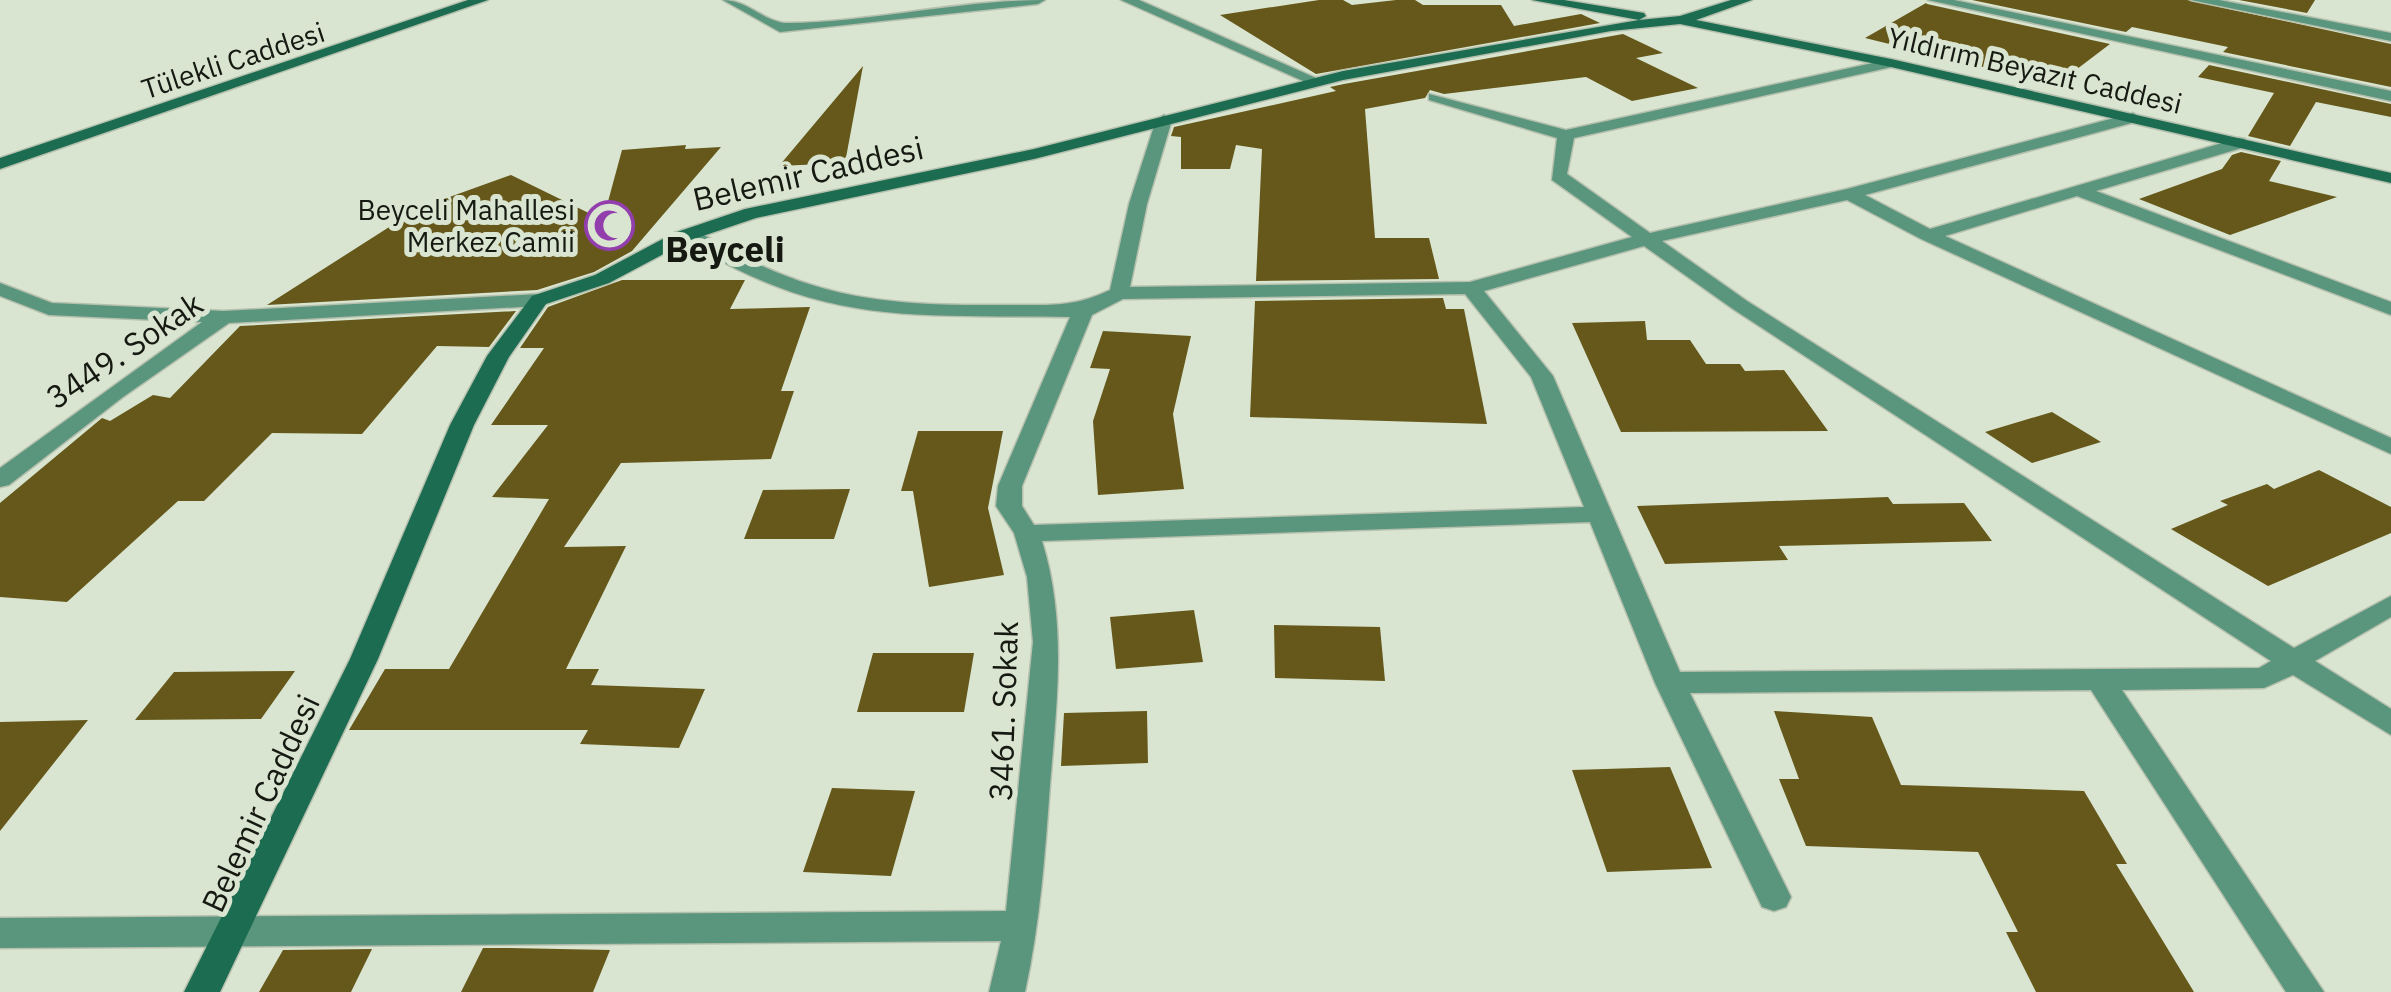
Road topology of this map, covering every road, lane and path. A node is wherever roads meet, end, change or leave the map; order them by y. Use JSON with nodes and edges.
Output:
{"nodes":[{"id":1,"x":481,"y":0,"type":"edge"},
{"id":2,"x":730,"y":0,"type":"edge"},
{"id":3,"x":1038,"y":0,"type":"edge"},
{"id":4,"x":1128,"y":0,"type":"edge"},
{"id":5,"x":1539,"y":0,"type":"edge"},
{"id":6,"x":1606,"y":0,"type":"edge"},
{"id":7,"x":1745,"y":0,"type":"edge"},
{"id":8,"x":1935,"y":0,"type":"edge"},
{"id":9,"x":2198,"y":0,"type":"edge"},
{"id":10,"x":1673,"y":19,"type":"junction"},
{"id":11,"x":2391,"y":36,"type":"edge"},
{"id":12,"x":1891,"y":63,"type":"junction"},
{"id":13,"x":1316,"y":82,"type":"junction"},
{"id":14,"x":2391,"y":96,"type":"edge"},
{"id":15,"x":1434,"y":97,"type":"dead end"},
{"id":16,"x":2133,"y":118,"type":"junction"},
{"id":17,"x":1164,"y":120,"type":"junction"},
{"id":18,"x":1566,"y":136,"type":"junction"},
{"id":19,"x":2238,"y":142,"type":"junction"},
{"id":20,"x":0,"y":164,"type":"edge"},
{"id":21,"x":2391,"y":178,"type":"edge"},
{"id":22,"x":2082,"y":192,"type":"junction"},
{"id":23,"x":1848,"y":194,"type":"junction"},
{"id":24,"x":689,"y":234,"type":"junction"},
{"id":25,"x":1928,"y":235,"type":"junction"},
{"id":26,"x":1647,"y":239,"type":"junction"},
{"id":27,"x":1471,"y":288,"type":"junction"},
{"id":28,"x":0,"y":289,"type":"edge"},
{"id":29,"x":1119,"y":294,"type":"junction"},
{"id":30,"x":539,"y":300,"type":"junction"},
{"id":31,"x":2391,"y":309,"type":"edge"},
{"id":32,"x":1083,"y":311,"type":"junction"},
{"id":33,"x":224,"y":317,"type":"junction"},
{"id":34,"x":2391,"y":447,"type":"edge"},
{"id":35,"x":0,"y":480,"type":"edge"},
{"id":36,"x":1600,"y":514,"type":"junction"},
{"id":37,"x":1027,"y":533,"type":"junction"},
{"id":38,"x":2391,"y":605,"type":"edge"},
{"id":39,"x":2294,"y":662,"type":"junction"},
{"id":40,"x":2100,"y":680,"type":"junction"},
{"id":41,"x":1670,"y":682,"type":"junction"},
{"id":42,"x":2391,"y":724,"type":"edge"},
{"id":43,"x":1774,"y":897,"type":"dead end"},
{"id":44,"x":1022,"y":926,"type":"junction"},
{"id":45,"x":235,"y":932,"type":"junction"},
{"id":46,"x":0,"y":933,"type":"edge"},
{"id":47,"x":202,"y":992,"type":"edge"},
{"id":48,"x":1007,"y":992,"type":"edge"},
{"id":49,"x":2306,"y":992,"type":"edge"}],
"edges":[{"from":1,"to":20,"type":"street","name":"Tülekli Caddesi"},
{"from":2,"to":3,"type":"street"},
{"from":4,"to":13,"type":"street"},
{"from":5,"to":10,"type":"street","name":"Yıldırım Beyazıt Caddesi"},
{"from":6,"to":10,"type":"street","name":"Yıldırım Beyazıt Caddesi"},
{"from":7,"to":10,"type":"street"},
{"from":8,"to":14,"type":"street"},
{"from":9,"to":11,"type":"street"},
{"from":10,"to":12,"type":"street","name":"Yıldırım Beyazıt Caddesi"},
{"from":10,"to":13,"type":"street","name":"Belemir Caddesi"},
{"from":12,"to":16,"type":"street","name":"Yıldırım Beyazıt Caddesi"},
{"from":12,"to":18,"type":"street"},
{"from":13,"to":17,"type":"street","name":"Belemir Caddesi"},
{"from":15,"to":18,"type":"street"},
{"from":16,"to":19,"type":"street","name":"Yıldırım Beyazıt Caddesi"},
{"from":16,"to":23,"type":"street"},
{"from":17,"to":24,"type":"street","name":"Belemir Caddesi"},
{"from":17,"to":29,"type":"street"},
{"from":18,"to":26,"type":"street"},
{"from":19,"to":21,"type":"street","name":"Yıldırım Beyazıt Caddesi"},
{"from":19,"to":22,"type":"street"},
{"from":22,"to":25,"type":"street"},
{"from":22,"to":31,"type":"street"},
{"from":23,"to":25,"type":"street"},
{"from":23,"to":26,"type":"street"},
{"from":24,"to":30,"type":"street","name":"Belemir Caddesi"},
{"from":24,"to":32,"type":"street"},
{"from":25,"to":34,"type":"street"},
{"from":26,"to":27,"type":"street"},
{"from":26,"to":39,"type":"street"},
{"from":27,"to":29,"type":"street"},
{"from":27,"to":36,"type":"street"},
{"from":28,"to":33,"type":"street"},
{"from":29,"to":32,"type":"street"},
{"from":30,"to":33,"type":"street","name":"3449. Sokak"},
{"from":30,"to":45,"type":"street","name":"Belemir Caddesi"},
{"from":32,"to":37,"type":"street","name":"3461. Sokak"},
{"from":33,"to":35,"type":"street","name":"3449. Sokak"},
{"from":36,"to":37,"type":"street"},
{"from":36,"to":41,"type":"street"},
{"from":37,"to":44,"type":"street","name":"3461. Sokak"},
{"from":38,"to":39,"type":"street"},
{"from":39,"to":40,"type":"street"},
{"from":39,"to":42,"type":"street"},
{"from":40,"to":41,"type":"street"},
{"from":40,"to":49,"type":"street"},
{"from":41,"to":43,"type":"street"},
{"from":44,"to":45,"type":"street"},
{"from":44,"to":48,"type":"street","name":"3461. Sokak"},
{"from":45,"to":46,"type":"street"},
{"from":45,"to":47,"type":"street","name":"Belemir Caddesi"}]}
